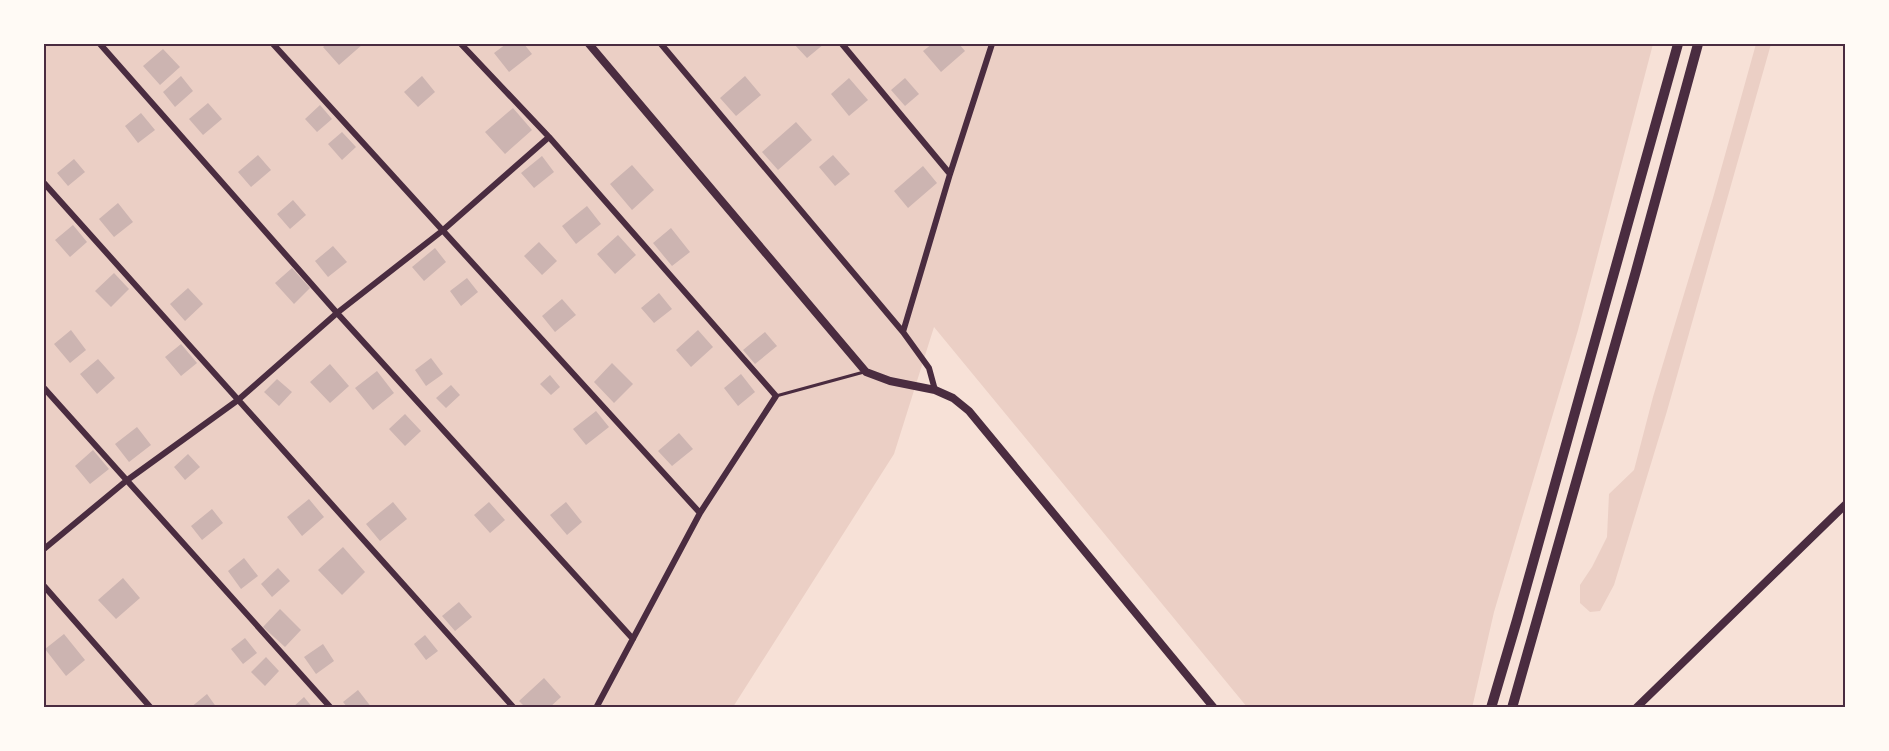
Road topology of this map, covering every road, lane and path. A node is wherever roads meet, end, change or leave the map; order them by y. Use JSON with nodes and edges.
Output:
{"nodes":[{"id":1,"x":100,"y":44,"type":"edge"},
{"id":2,"x":273,"y":44,"type":"edge"},
{"id":3,"x":461,"y":44,"type":"edge"},
{"id":4,"x":589,"y":44,"type":"edge"},
{"id":5,"x":661,"y":44,"type":"edge"},
{"id":6,"x":842,"y":44,"type":"edge"},
{"id":7,"x":992,"y":44,"type":"edge"},
{"id":8,"x":1678,"y":44,"type":"edge"},
{"id":9,"x":1698,"y":44,"type":"edge"},
{"id":10,"x":549,"y":137,"type":"junction"},
{"id":11,"x":950,"y":174,"type":"junction"},
{"id":12,"x":44,"y":183,"type":"edge"},
{"id":13,"x":442,"y":231,"type":"junction"},
{"id":14,"x":337,"y":313,"type":"junction"},
{"id":15,"x":903,"y":332,"type":"junction"},
{"id":16,"x":866,"y":372,"type":"junction"},
{"id":17,"x":44,"y":388,"type":"edge"},
{"id":18,"x":935,"y":390,"type":"junction"},
{"id":19,"x":776,"y":396,"type":"junction"},
{"id":20,"x":238,"y":400,"type":"junction"},
{"id":21,"x":126,"y":481,"type":"junction"},
{"id":22,"x":1845,"y":504,"type":"edge"},
{"id":23,"x":700,"y":513,"type":"junction"},
{"id":24,"x":44,"y":549,"type":"edge"},
{"id":25,"x":44,"y":586,"type":"edge"},
{"id":26,"x":633,"y":639,"type":"junction"},
{"id":27,"x":151,"y":708,"type":"edge"},
{"id":28,"x":331,"y":708,"type":"edge"},
{"id":29,"x":514,"y":708,"type":"edge"},
{"id":30,"x":596,"y":708,"type":"edge"},
{"id":31,"x":1214,"y":708,"type":"edge"},
{"id":32,"x":1491,"y":708,"type":"edge"},
{"id":33,"x":1512,"y":708,"type":"edge"},
{"id":34,"x":1636,"y":708,"type":"edge"}],
"edges":[{"from":1,"to":14,"type":"street"},
{"from":2,"to":13,"type":"street"},
{"from":3,"to":10,"type":"street"},
{"from":4,"to":16,"type":"street"},
{"from":5,"to":15,"type":"street"},
{"from":6,"to":11,"type":"street"},
{"from":7,"to":11,"type":"street"},
{"from":8,"to":32,"type":"highway"},
{"from":9,"to":33,"type":"highway"},
{"from":10,"to":13,"type":"street"},
{"from":10,"to":19,"type":"street"},
{"from":11,"to":15,"type":"street"},
{"from":12,"to":20,"type":"street"},
{"from":13,"to":14,"type":"street"},
{"from":13,"to":23,"type":"street"},
{"from":14,"to":20,"type":"street"},
{"from":14,"to":26,"type":"street"},
{"from":15,"to":18,"type":"street"},
{"from":16,"to":18,"type":"street"},
{"from":16,"to":19,"type":"lane"},
{"from":17,"to":21,"type":"street"},
{"from":18,"to":31,"type":"street"},
{"from":19,"to":23,"type":"street"},
{"from":20,"to":21,"type":"street"},
{"from":20,"to":29,"type":"street"},
{"from":21,"to":24,"type":"street"},
{"from":21,"to":28,"type":"street"},
{"from":22,"to":34,"type":"street"},
{"from":23,"to":26,"type":"street"},
{"from":25,"to":27,"type":"street"},
{"from":26,"to":30,"type":"street"}]}
